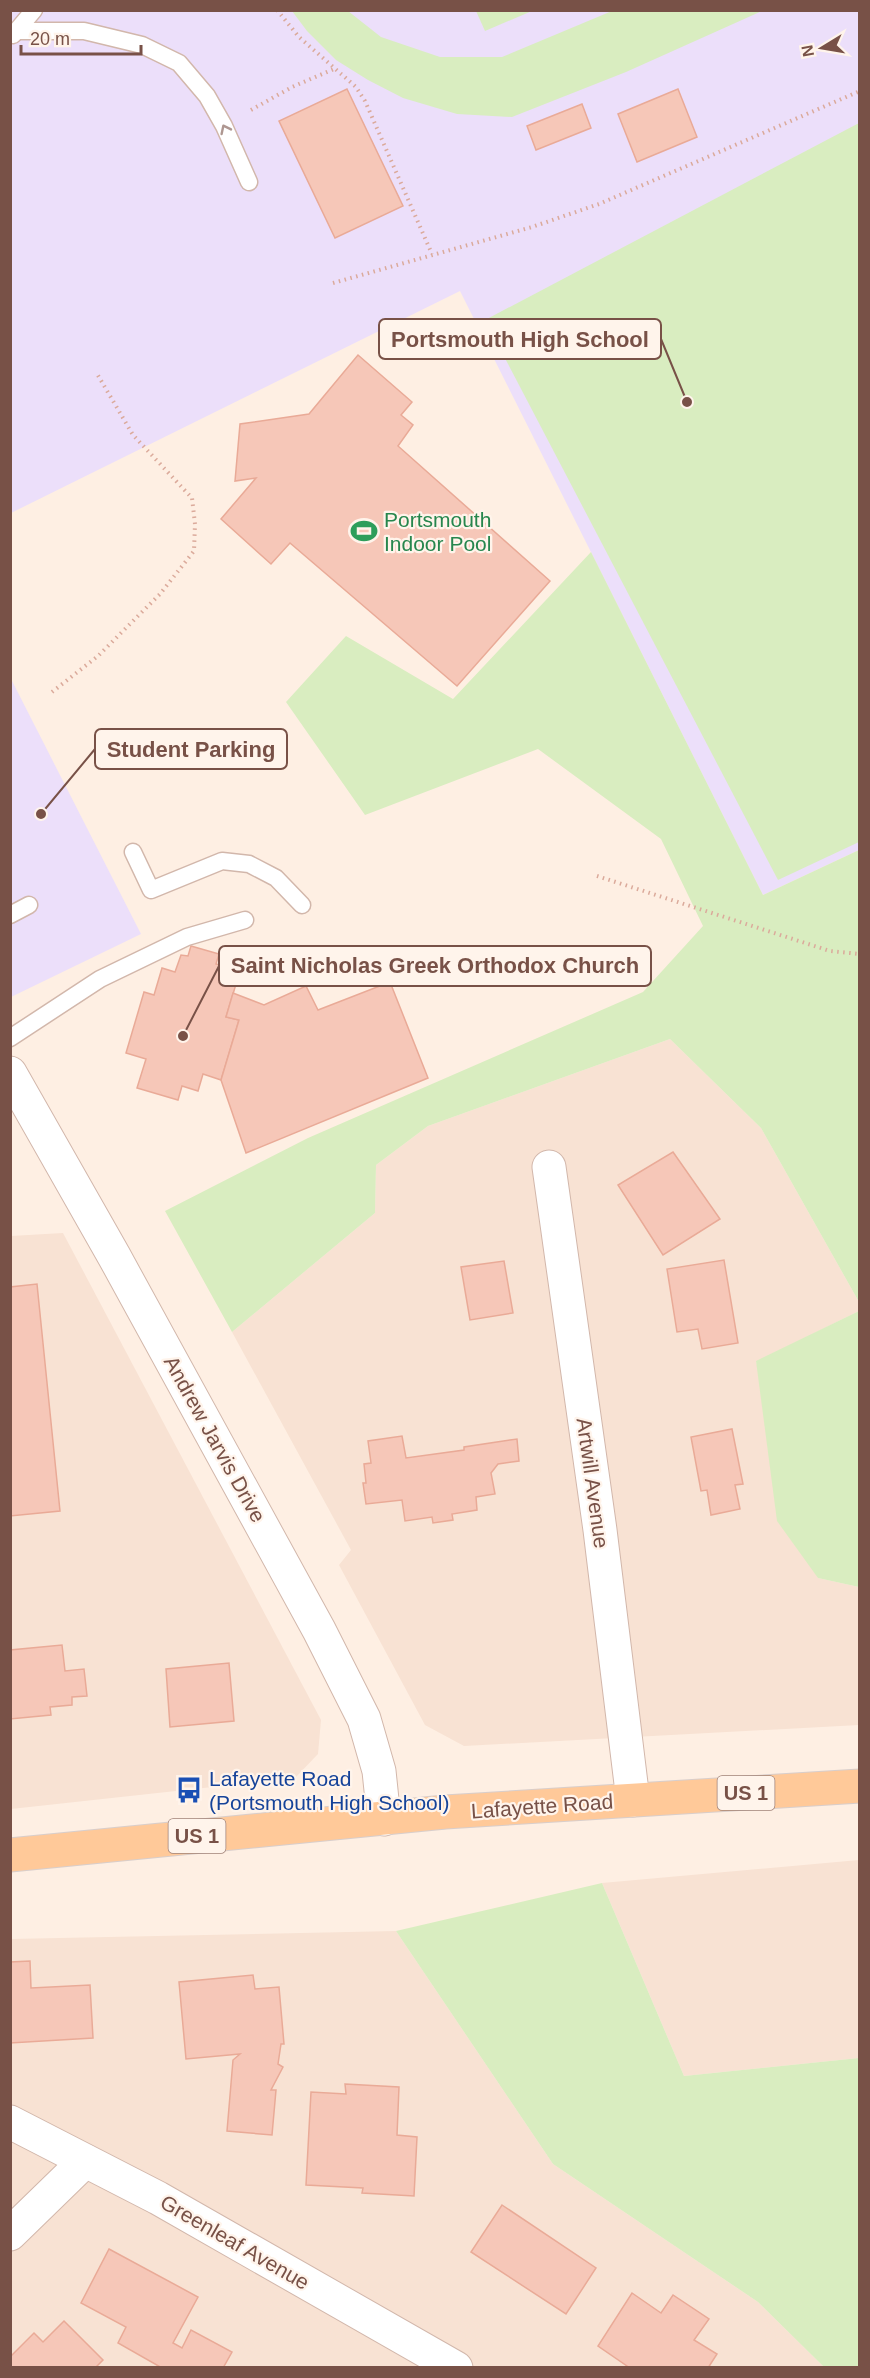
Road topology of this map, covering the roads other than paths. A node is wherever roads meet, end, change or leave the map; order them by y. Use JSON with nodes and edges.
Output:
{"nodes":[{"id":1,"x":34,"y":10,"type":"edge"},
{"id":2,"x":14,"y":34,"type":"edge"},
{"id":3,"x":249,"y":182,"type":"dead end"},
{"id":4,"x":133,"y":852,"type":"dead end"},
{"id":5,"x":29,"y":905,"type":"dead end"},
{"id":6,"x":302,"y":905,"type":"dead end"},
{"id":7,"x":10,"y":915,"type":"edge"},
{"id":8,"x":245,"y":920,"type":"dead end"},
{"id":9,"x":10,"y":1038,"type":"edge"},
{"id":10,"x":10,"y":1073,"type":"edge"},
{"id":11,"x":549,"y":1167,"type":"dead end"},
{"id":12,"x":860,"y":1786,"type":"edge"},
{"id":13,"x":633,"y":1800,"type":"junction"},
{"id":14,"x":384,"y":1819,"type":"junction"},
{"id":15,"x":10,"y":1854,"type":"edge"},
{"id":16,"x":10,"y":2122,"type":"edge"},
{"id":17,"x":85,"y":2161,"type":"junction"},
{"id":18,"x":10,"y":2234,"type":"edge"},
{"id":19,"x":456,"y":2367,"type":"edge"}],
"edges":[{"from":1,"to":2,"type":"lane"},
{"from":3,"to":2,"type":"lane","one_way":true},
{"from":4,"to":6,"type":"lane"},
{"from":5,"to":7,"type":"lane"},
{"from":8,"to":9,"type":"lane"},
{"from":10,"to":14,"type":"street","name":"Andrew Jarvis Drive"},
{"from":11,"to":13,"type":"street","name":"Artwill Avenue"},
{"from":12,"to":13,"type":"main road","name":"Lafayette Road","number":"US 1"},
{"from":13,"to":14,"type":"main road","name":"Lafayette Road","number":"US 1"},
{"from":14,"to":15,"type":"main road","name":"Lafayette Road","number":"US 1"},
{"from":16,"to":17,"type":"street","name":"Greenleaf Avenue"},
{"from":17,"to":18,"type":"street"},
{"from":17,"to":19,"type":"street","name":"Greenleaf Avenue"}]}
